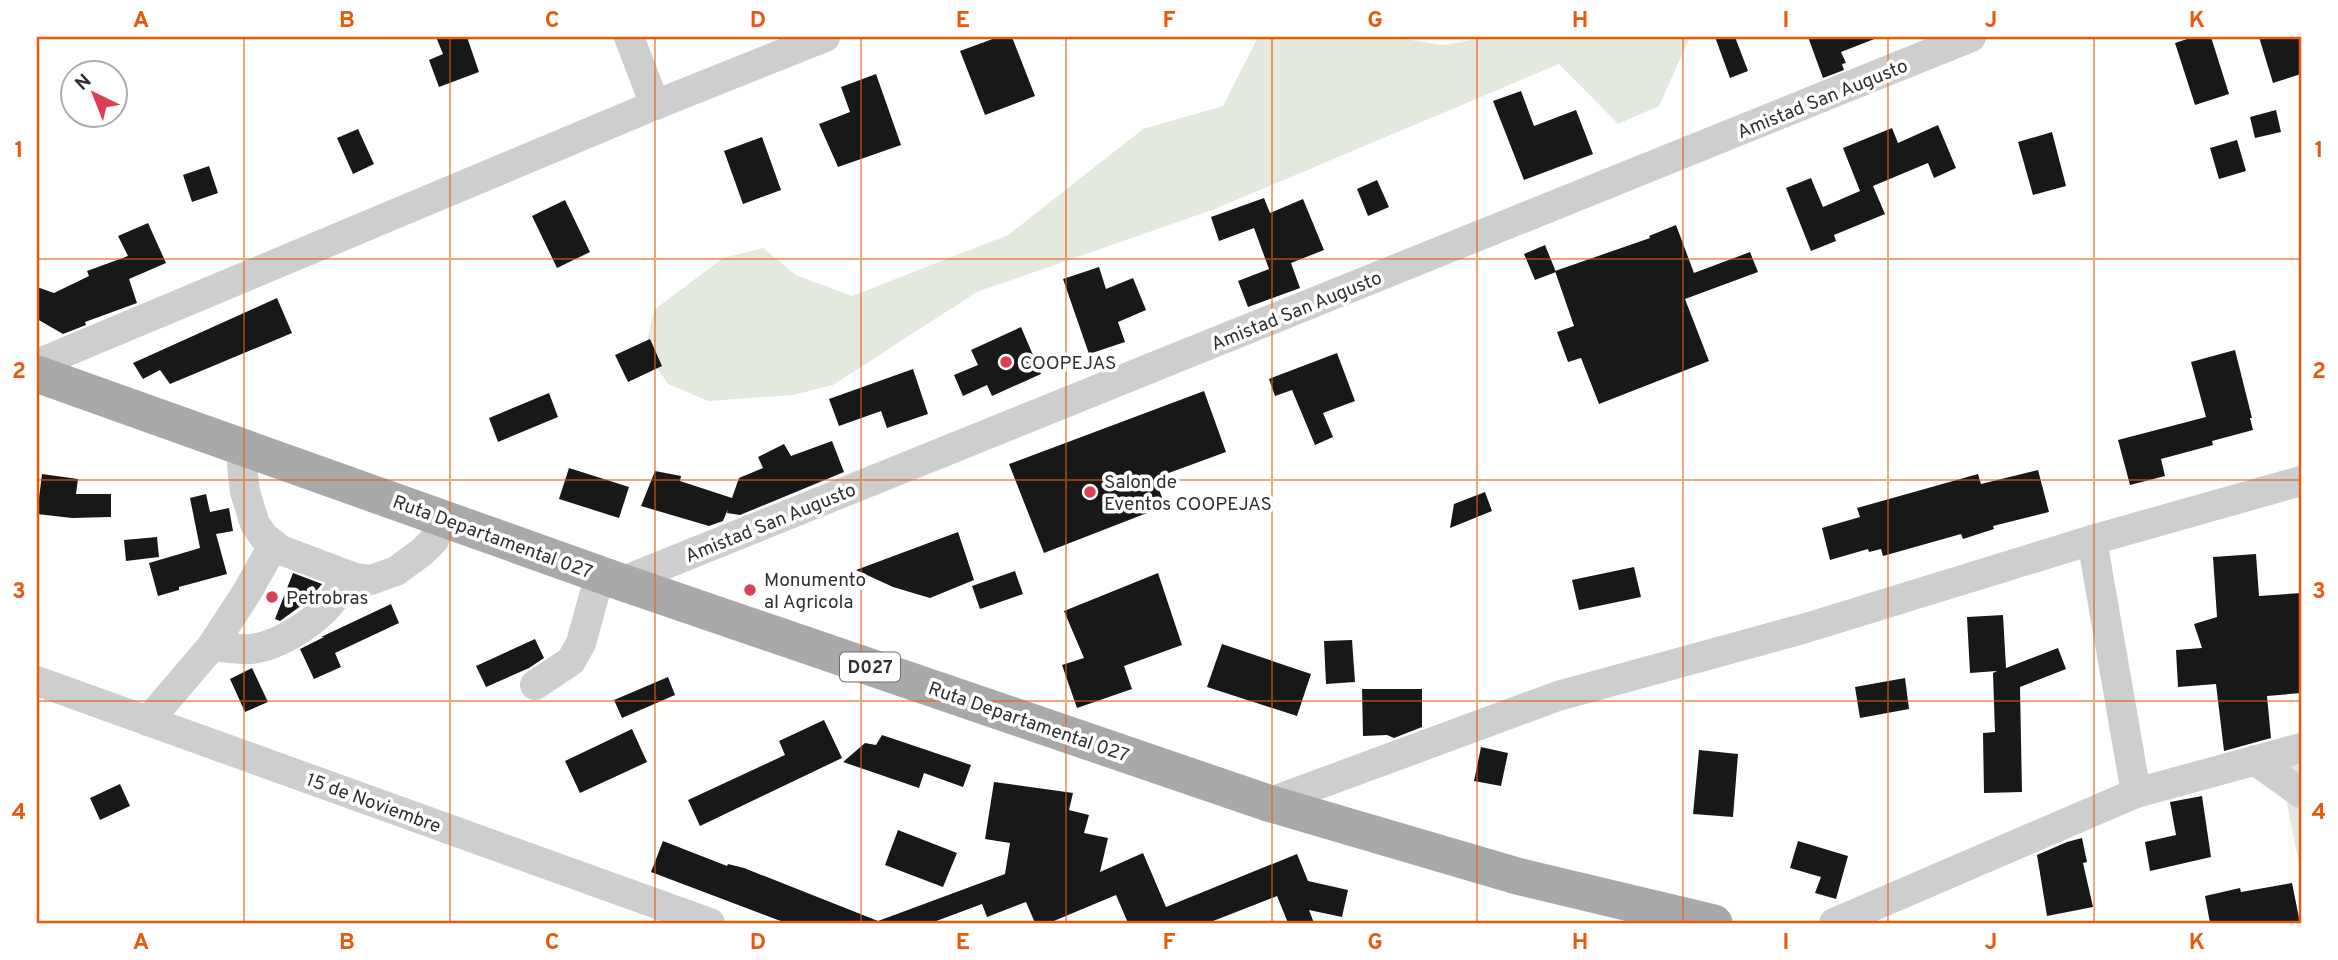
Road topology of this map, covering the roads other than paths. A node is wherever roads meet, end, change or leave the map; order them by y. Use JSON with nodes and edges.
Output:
{"nodes":[{"id":1,"x":629,"y":37,"type":"edge"},
{"id":2,"x":825,"y":37,"type":"edge"},
{"id":3,"x":1971,"y":37,"type":"edge"},
{"id":4,"x":655,"y":105,"type":"junction"},
{"id":5,"x":37,"y":364,"type":"edge"},
{"id":6,"x":37,"y":374,"type":"edge"},
{"id":7,"x":248,"y":449,"type":"junction"},
{"id":8,"x":2301,"y":481,"type":"edge"},
{"id":9,"x":443,"y":519,"type":"junction"},
{"id":10,"x":2092,"y":541,"type":"junction"},
{"id":11,"x":273,"y":546,"type":"junction"},
{"id":12,"x":346,"y":575,"type":"junction"},
{"id":13,"x":611,"y":578,"type":"junction"},
{"id":14,"x":212,"y":646,"type":"junction"},
{"id":15,"x":37,"y":681,"type":"edge"},
{"id":16,"x":535,"y":685,"type":"dead end"},
{"id":17,"x":148,"y":721,"type":"junction"},
{"id":18,"x":2301,"y":748,"type":"edge"},
{"id":19,"x":2256,"y":760,"type":"junction"},
{"id":20,"x":2136,"y":793,"type":"junction"},
{"id":21,"x":2301,"y":793,"type":"edge"},
{"id":22,"x":1268,"y":803,"type":"junction"},
{"id":23,"x":710,"y":923,"type":"edge"},
{"id":24,"x":1714,"y":923,"type":"edge"},
{"id":25,"x":1835,"y":923,"type":"edge"}],
"edges":[{"from":1,"to":4,"type":"street"},
{"from":2,"to":4,"type":"street"},
{"from":3,"to":13,"type":"street","name":"Amistad San Augusto"},
{"from":4,"to":5,"type":"street"},
{"from":6,"to":7,"type":"main road","name":"Ruta Departamental 027","number":"D027"},
{"from":7,"to":9,"type":"main road","name":"Ruta Departamental 027","number":"D027"},
{"from":7,"to":11,"type":"street"},
{"from":8,"to":10,"type":"street"},
{"from":9,"to":12,"type":"street"},
{"from":9,"to":13,"type":"main road","name":"Ruta Departamental 027","number":"D027"},
{"from":10,"to":20,"type":"street"},
{"from":10,"to":22,"type":"street"},
{"from":11,"to":12,"type":"street"},
{"from":11,"to":14,"type":"street"},
{"from":12,"to":14,"type":"street"},
{"from":13,"to":16,"type":"street"},
{"from":13,"to":22,"type":"main road","name":"Ruta Departamental 027","number":"D027"},
{"from":14,"to":17,"type":"street"},
{"from":15,"to":17,"type":"street","name":"15 de Noviembre"},
{"from":17,"to":23,"type":"street","name":"15 de Noviembre"},
{"from":18,"to":19,"type":"street"},
{"from":19,"to":20,"type":"street"},
{"from":19,"to":21,"type":"street"},
{"from":20,"to":25,"type":"street"},
{"from":22,"to":24,"type":"main road","name":"Ruta Departamental 027","number":"D027"}]}
